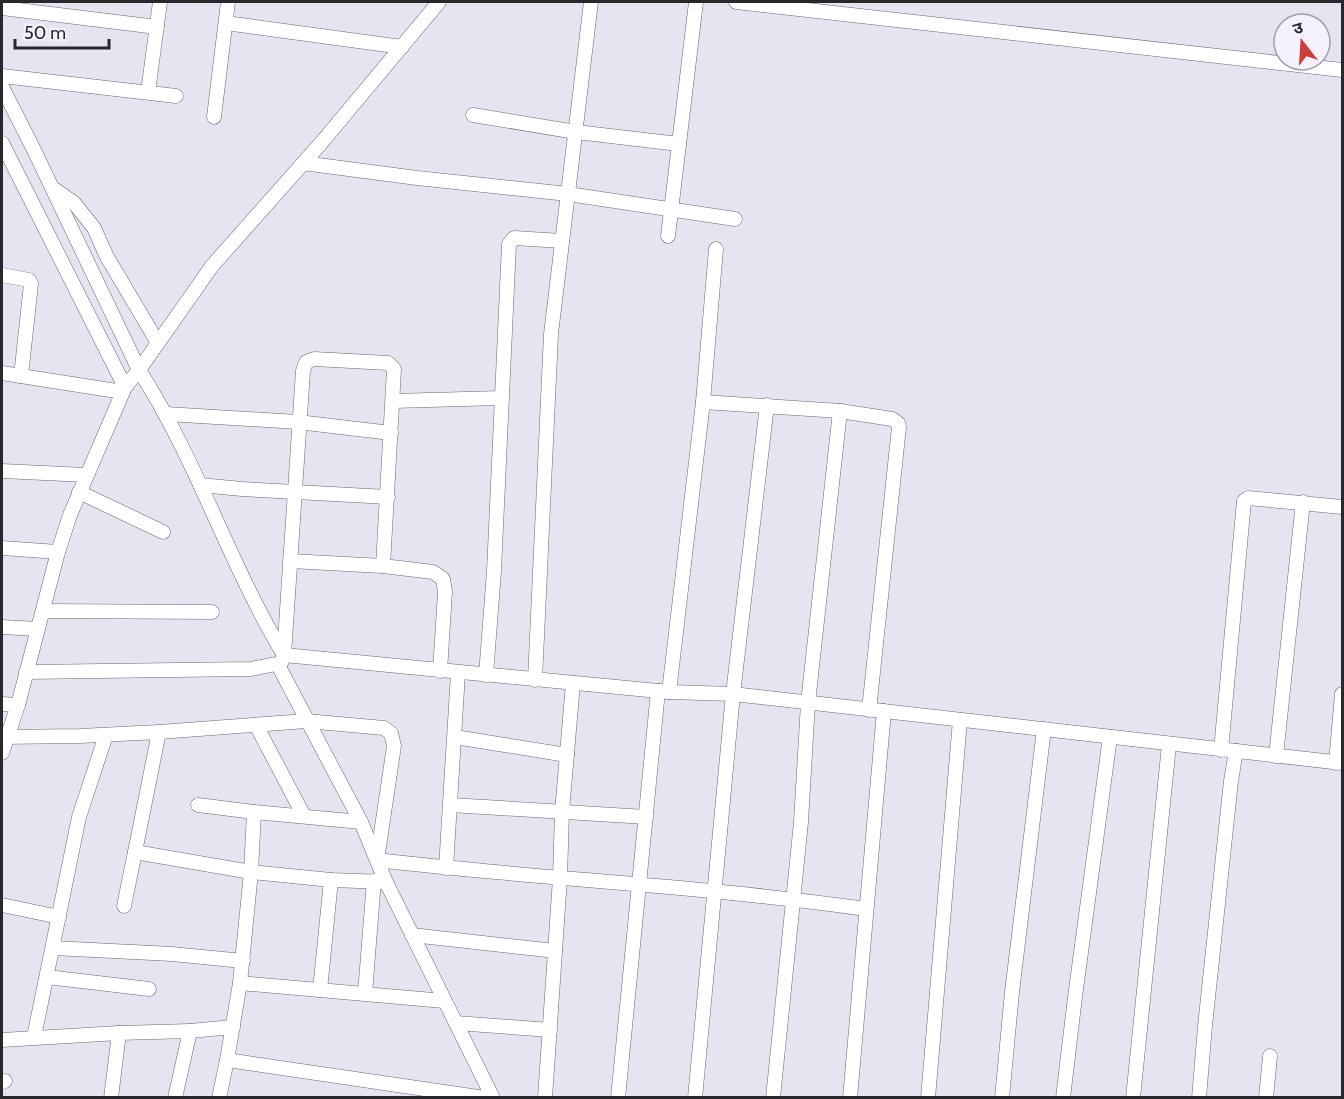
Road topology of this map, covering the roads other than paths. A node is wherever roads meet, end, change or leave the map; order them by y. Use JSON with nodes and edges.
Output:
{"nodes":[{"id":1,"x":160,"y":2,"type":"edge"},
{"id":2,"x":228,"y":2,"type":"edge"},
{"id":3,"x":439,"y":2,"type":"edge"},
{"id":4,"x":591,"y":2,"type":"edge"},
{"id":5,"x":696,"y":2,"type":"edge"},
{"id":6,"x":736,"y":2,"type":"edge"},
{"id":7,"x":786,"y":4,"type":"edge"},
{"id":8,"x":2,"y":8,"type":"edge"},
{"id":9,"x":226,"y":23,"type":"junction"},
{"id":10,"x":157,"y":27,"type":"junction"},
{"id":11,"x":402,"y":46,"type":"junction"},
{"id":12,"x":1342,"y":70,"type":"edge"},
{"id":13,"x":2,"y":76,"type":"edge"},
{"id":14,"x":2,"y":87,"type":"edge"},
{"id":15,"x":148,"y":92,"type":"junction"},
{"id":16,"x":176,"y":96,"type":"dead end"},
{"id":17,"x":473,"y":115,"type":"dead end"},
{"id":18,"x":214,"y":117,"type":"dead end"},
{"id":19,"x":576,"y":132,"type":"junction"},
{"id":20,"x":2,"y":143,"type":"edge"},
{"id":21,"x":679,"y":144,"type":"junction"},
{"id":22,"x":303,"y":163,"type":"junction"},
{"id":23,"x":52,"y":188,"type":"junction"},
{"id":24,"x":568,"y":194,"type":"junction"},
{"id":25,"x":671,"y":210,"type":"junction"},
{"id":26,"x":735,"y":219,"type":"dead end"},
{"id":27,"x":668,"y":236,"type":"dead end"},
{"id":28,"x":562,"y":242,"type":"junction"},
{"id":29,"x":716,"y":249,"type":"dead end"},
{"id":30,"x":2,"y":275,"type":"edge"},
{"id":31,"x":158,"y":344,"type":"junction"},
{"id":32,"x":2,"y":373,"type":"edge"},
{"id":33,"x":21,"y":376,"type":"junction"},
{"id":34,"x":131,"y":381,"type":"junction"},
{"id":35,"x":501,"y":398,"type":"junction"},
{"id":36,"x":393,"y":401,"type":"junction"},
{"id":37,"x":703,"y":402,"type":"junction"},
{"id":38,"x":766,"y":405,"type":"junction"},
{"id":39,"x":840,"y":411,"type":"junction"},
{"id":40,"x":166,"y":414,"type":"junction"},
{"id":41,"x":298,"y":422,"type":"junction"},
{"id":42,"x":391,"y":433,"type":"junction"},
{"id":43,"x":2,"y":471,"type":"edge"},
{"id":44,"x":86,"y":476,"type":"junction"},
{"id":45,"x":200,"y":485,"type":"junction"},
{"id":46,"x":296,"y":491,"type":"junction"},
{"id":47,"x":79,"y":492,"type":"junction"},
{"id":48,"x":388,"y":497,"type":"junction"},
{"id":49,"x":1303,"y":502,"type":"junction"},
{"id":50,"x":1342,"y":507,"type":"edge"},
{"id":51,"x":163,"y":531,"type":"dead end"},
{"id":52,"x":2,"y":548,"type":"edge"},
{"id":53,"x":58,"y":552,"type":"junction"},
{"id":54,"x":290,"y":561,"type":"junction"},
{"id":55,"x":383,"y":567,"type":"junction"},
{"id":56,"x":43,"y":610,"type":"junction"},
{"id":57,"x":212,"y":612,"type":"dead end"},
{"id":58,"x":2,"y":627,"type":"edge"},
{"id":59,"x":38,"y":629,"type":"junction"},
{"id":60,"x":281,"y":660,"type":"junction"},
{"id":61,"x":440,"y":671,"type":"junction"},
{"id":62,"x":26,"y":672,"type":"junction"},
{"id":63,"x":458,"y":673,"type":"junction"},
{"id":64,"x":486,"y":675,"type":"junction"},
{"id":65,"x":535,"y":680,"type":"junction"},
{"id":66,"x":573,"y":683,"type":"junction"},
{"id":67,"x":664,"y":692,"type":"junction"},
{"id":68,"x":733,"y":694,"type":"junction"},
{"id":69,"x":1342,"y":694,"type":"edge"},
{"id":70,"x":808,"y":703,"type":"junction"},
{"id":71,"x":2,"y":704,"type":"edge"},
{"id":72,"x":18,"y":705,"type":"junction"},
{"id":73,"x":868,"y":710,"type":"junction"},
{"id":74,"x":884,"y":711,"type":"junction"},
{"id":75,"x":960,"y":720,"type":"junction"},
{"id":76,"x":306,"y":721,"type":"junction"},
{"id":77,"x":256,"y":725,"type":"junction"},
{"id":78,"x":1044,"y":729,"type":"junction"},
{"id":79,"x":159,"y":732,"type":"junction"},
{"id":80,"x":106,"y":735,"type":"junction"},
{"id":81,"x":4,"y":736,"type":"edge"},
{"id":82,"x":455,"y":737,"type":"junction"},
{"id":83,"x":1110,"y":737,"type":"junction"},
{"id":84,"x":1169,"y":745,"type":"junction"},
{"id":85,"x":1221,"y":750,"type":"junction"},
{"id":86,"x":1236,"y":751,"type":"junction"},
{"id":87,"x":2,"y":753,"type":"edge"},
{"id":88,"x":567,"y":755,"type":"junction"},
{"id":89,"x":1276,"y":756,"type":"junction"},
{"id":90,"x":1339,"y":763,"type":"edge"},
{"id":91,"x":198,"y":806,"type":"dead end"},
{"id":92,"x":451,"y":806,"type":"junction"},
{"id":93,"x":254,"y":812,"type":"junction"},
{"id":94,"x":562,"y":812,"type":"junction"},
{"id":95,"x":304,"y":816,"type":"junction"},
{"id":96,"x":646,"y":817,"type":"junction"},
{"id":97,"x":361,"y":822,"type":"junction"},
{"id":98,"x":135,"y":852,"type":"junction"},
{"id":99,"x":376,"y":860,"type":"junction"},
{"id":100,"x":446,"y":868,"type":"junction"},
{"id":101,"x":251,"y":872,"type":"junction"},
{"id":102,"x":560,"y":878,"type":"junction"},
{"id":103,"x":331,"y":880,"type":"junction"},
{"id":104,"x":380,"y":882,"type":"junction"},
{"id":105,"x":639,"y":886,"type":"junction"},
{"id":106,"x":714,"y":892,"type":"junction"},
{"id":107,"x":793,"y":899,"type":"junction"},
{"id":108,"x":2,"y":905,"type":"edge"},
{"id":109,"x":124,"y":906,"type":"dead end"},
{"id":110,"x":866,"y":909,"type":"junction"},
{"id":111,"x":58,"y":917,"type":"junction"},
{"id":112,"x":412,"y":935,"type":"junction"},
{"id":113,"x":53,"y":948,"type":"junction"},
{"id":114,"x":555,"y":951,"type":"junction"},
{"id":115,"x":243,"y":961,"type":"junction"},
{"id":116,"x":47,"y":977,"type":"junction"},
{"id":117,"x":240,"y":983,"type":"junction"},
{"id":118,"x":149,"y":989,"type":"dead end"},
{"id":119,"x":320,"y":990,"type":"junction"},
{"id":120,"x":365,"y":993,"type":"junction"},
{"id":121,"x":444,"y":1001,"type":"junction"},
{"id":122,"x":456,"y":1023,"type":"junction"},
{"id":123,"x":233,"y":1027,"type":"junction"},
{"id":124,"x":550,"y":1030,"type":"junction"},
{"id":125,"x":190,"y":1031,"type":"junction"},
{"id":126,"x":119,"y":1033,"type":"junction"},
{"id":127,"x":34,"y":1038,"type":"junction"},
{"id":128,"x":2,"y":1040,"type":"edge"},
{"id":129,"x":1270,"y":1056,"type":"dead end"},
{"id":130,"x":227,"y":1060,"type":"junction"},
{"id":131,"x":385,"y":1083,"type":"junction"},
{"id":132,"x":111,"y":1098,"type":"edge"},
{"id":133,"x":175,"y":1098,"type":"edge"},
{"id":134,"x":219,"y":1098,"type":"edge"},
{"id":135,"x":383,"y":1098,"type":"edge"},
{"id":136,"x":485,"y":1098,"type":"edge"},
{"id":137,"x":493,"y":1098,"type":"edge"},
{"id":138,"x":545,"y":1098,"type":"edge"},
{"id":139,"x":618,"y":1098,"type":"edge"},
{"id":140,"x":695,"y":1098,"type":"edge"},
{"id":141,"x":773,"y":1098,"type":"edge"},
{"id":142,"x":850,"y":1098,"type":"edge"},
{"id":143,"x":928,"y":1098,"type":"edge"},
{"id":144,"x":1002,"y":1098,"type":"edge"},
{"id":145,"x":1063,"y":1098,"type":"edge"},
{"id":146,"x":1133,"y":1098,"type":"edge"},
{"id":147,"x":1199,"y":1098,"type":"edge"},
{"id":148,"x":1266,"y":1098,"type":"edge"}],
"edges":[{"from":1,"to":10,"type":"street"},
{"from":2,"to":9,"type":"street"},
{"from":3,"to":11,"type":"street"},
{"from":4,"to":19,"type":"street"},
{"from":5,"to":21,"type":"street"},
{"from":6,"to":7,"type":"street"},
{"from":7,"to":12,"type":"street"},
{"from":8,"to":10,"type":"street"},
{"from":9,"to":11,"type":"street"},
{"from":9,"to":18,"type":"street"},
{"from":10,"to":15,"type":"street"},
{"from":11,"to":22,"type":"street"},
{"from":13,"to":15,"type":"street"},
{"from":14,"to":23,"type":"street"},
{"from":15,"to":16,"type":"street"},
{"from":17,"to":19,"type":"street"},
{"from":19,"to":21,"type":"street"},
{"from":19,"to":24,"type":"street"},
{"from":20,"to":34,"type":"street"},
{"from":21,"to":25,"type":"street"},
{"from":22,"to":24,"type":"street"},
{"from":22,"to":31,"type":"street"},
{"from":23,"to":31,"type":"street"},
{"from":23,"to":34,"type":"street"},
{"from":24,"to":25,"type":"street"},
{"from":24,"to":28,"type":"street"},
{"from":25,"to":26,"type":"street"},
{"from":25,"to":27,"type":"street"},
{"from":28,"to":35,"type":"street"},
{"from":28,"to":65,"type":"street"},
{"from":29,"to":37,"type":"street"},
{"from":30,"to":33,"type":"street"},
{"from":31,"to":34,"type":"street"},
{"from":32,"to":33,"type":"street"},
{"from":33,"to":34,"type":"street"},
{"from":34,"to":40,"type":"street"},
{"from":34,"to":44,"type":"street"},
{"from":35,"to":36,"type":"street"},
{"from":35,"to":64,"type":"street"},
{"from":36,"to":41,"type":"street"},
{"from":36,"to":42,"type":"street"},
{"from":37,"to":38,"type":"street"},
{"from":37,"to":67,"type":"street"},
{"from":38,"to":39,"type":"street"},
{"from":38,"to":68,"type":"street"},
{"from":39,"to":70,"type":"street"},
{"from":39,"to":73,"type":"street"},
{"from":40,"to":41,"type":"street"},
{"from":40,"to":45,"type":"street"},
{"from":41,"to":42,"type":"street"},
{"from":41,"to":46,"type":"street"},
{"from":42,"to":48,"type":"street"},
{"from":43,"to":44,"type":"street"},
{"from":44,"to":47,"type":"street"},
{"from":45,"to":46,"type":"street"},
{"from":45,"to":60,"type":"street"},
{"from":46,"to":48,"type":"street"},
{"from":46,"to":54,"type":"street"},
{"from":47,"to":51,"type":"street"},
{"from":47,"to":53,"type":"street"},
{"from":48,"to":55,"type":"street"},
{"from":49,"to":50,"type":"street"},
{"from":49,"to":85,"type":"street"},
{"from":49,"to":89,"type":"street"},
{"from":52,"to":53,"type":"street"},
{"from":53,"to":56,"type":"street"},
{"from":54,"to":55,"type":"street"},
{"from":54,"to":60,"type":"street"},
{"from":55,"to":61,"type":"street"},
{"from":56,"to":57,"type":"street"},
{"from":56,"to":59,"type":"street"},
{"from":58,"to":59,"type":"street"},
{"from":59,"to":62,"type":"street"},
{"from":60,"to":61,"type":"street"},
{"from":60,"to":62,"type":"street"},
{"from":60,"to":76,"type":"street"},
{"from":61,"to":63,"type":"street"},
{"from":62,"to":72,"type":"street"},
{"from":63,"to":64,"type":"street"},
{"from":63,"to":82,"type":"street"},
{"from":64,"to":65,"type":"street"},
{"from":65,"to":66,"type":"street"},
{"from":66,"to":67,"type":"street"},
{"from":66,"to":88,"type":"street"},
{"from":67,"to":68,"type":"street"},
{"from":67,"to":96,"type":"street"},
{"from":68,"to":70,"type":"street"},
{"from":68,"to":106,"type":"street"},
{"from":69,"to":90,"type":"street"},
{"from":70,"to":73,"type":"street"},
{"from":70,"to":107,"type":"street"},
{"from":71,"to":72,"type":"street"},
{"from":72,"to":81,"type":"street"},
{"from":73,"to":74,"type":"street"},
{"from":74,"to":75,"type":"street"},
{"from":74,"to":110,"type":"street"},
{"from":75,"to":78,"type":"street"},
{"from":75,"to":143,"type":"street"},
{"from":76,"to":77,"type":"street"},
{"from":76,"to":97,"type":"street"},
{"from":76,"to":99,"type":"street"},
{"from":77,"to":79,"type":"street"},
{"from":77,"to":95,"type":"street"},
{"from":78,"to":83,"type":"street"},
{"from":78,"to":144,"type":"street"},
{"from":79,"to":80,"type":"street"},
{"from":79,"to":98,"type":"street"},
{"from":80,"to":81,"type":"street"},
{"from":80,"to":111,"type":"street"},
{"from":81,"to":87,"type":"street"},
{"from":82,"to":88,"type":"street"},
{"from":82,"to":92,"type":"street"},
{"from":83,"to":84,"type":"street"},
{"from":83,"to":145,"type":"street"},
{"from":84,"to":85,"type":"street"},
{"from":84,"to":146,"type":"street"},
{"from":85,"to":86,"type":"street"},
{"from":86,"to":89,"type":"street"},
{"from":86,"to":147,"type":"street"},
{"from":88,"to":94,"type":"street"},
{"from":89,"to":90,"type":"street"},
{"from":91,"to":93,"type":"street"},
{"from":92,"to":94,"type":"street"},
{"from":92,"to":100,"type":"street"},
{"from":93,"to":95,"type":"street"},
{"from":93,"to":101,"type":"street"},
{"from":94,"to":96,"type":"street"},
{"from":94,"to":102,"type":"street"},
{"from":95,"to":97,"type":"street"},
{"from":96,"to":105,"type":"street"},
{"from":97,"to":99,"type":"street"},
{"from":98,"to":101,"type":"street"},
{"from":98,"to":109,"type":"street"},
{"from":99,"to":100,"type":"street"},
{"from":99,"to":104,"type":"street"},
{"from":100,"to":102,"type":"street"},
{"from":101,"to":103,"type":"street"},
{"from":101,"to":115,"type":"street"},
{"from":102,"to":105,"type":"street"},
{"from":102,"to":114,"type":"street"},
{"from":103,"to":104,"type":"street"},
{"from":103,"to":119,"type":"street"},
{"from":104,"to":112,"type":"street"},
{"from":104,"to":120,"type":"street"},
{"from":105,"to":106,"type":"street"},
{"from":105,"to":139,"type":"street"},
{"from":106,"to":107,"type":"street"},
{"from":106,"to":140,"type":"street"},
{"from":107,"to":110,"type":"street"},
{"from":107,"to":141,"type":"street"},
{"from":108,"to":111,"type":"street"},
{"from":110,"to":142,"type":"street"},
{"from":111,"to":113,"type":"street"},
{"from":112,"to":114,"type":"street"},
{"from":112,"to":121,"type":"street"},
{"from":113,"to":115,"type":"street"},
{"from":113,"to":116,"type":"street"},
{"from":114,"to":124,"type":"street"},
{"from":115,"to":117,"type":"street"},
{"from":116,"to":118,"type":"street"},
{"from":116,"to":127,"type":"street"},
{"from":117,"to":119,"type":"street"},
{"from":117,"to":123,"type":"street"},
{"from":119,"to":120,"type":"street"},
{"from":120,"to":121,"type":"street"},
{"from":121,"to":122,"type":"street"},
{"from":122,"to":124,"type":"street"},
{"from":122,"to":137,"type":"street"},
{"from":123,"to":125,"type":"street"},
{"from":123,"to":130,"type":"street"},
{"from":124,"to":138,"type":"street"},
{"from":125,"to":126,"type":"street"},
{"from":125,"to":133,"type":"street"},
{"from":126,"to":127,"type":"street"},
{"from":126,"to":132,"type":"street"},
{"from":127,"to":128,"type":"street"},
{"from":129,"to":148,"type":"street"},
{"from":130,"to":131,"type":"street"},
{"from":130,"to":134,"type":"street"},
{"from":131,"to":135,"type":"street"},
{"from":131,"to":136,"type":"street"}]}
